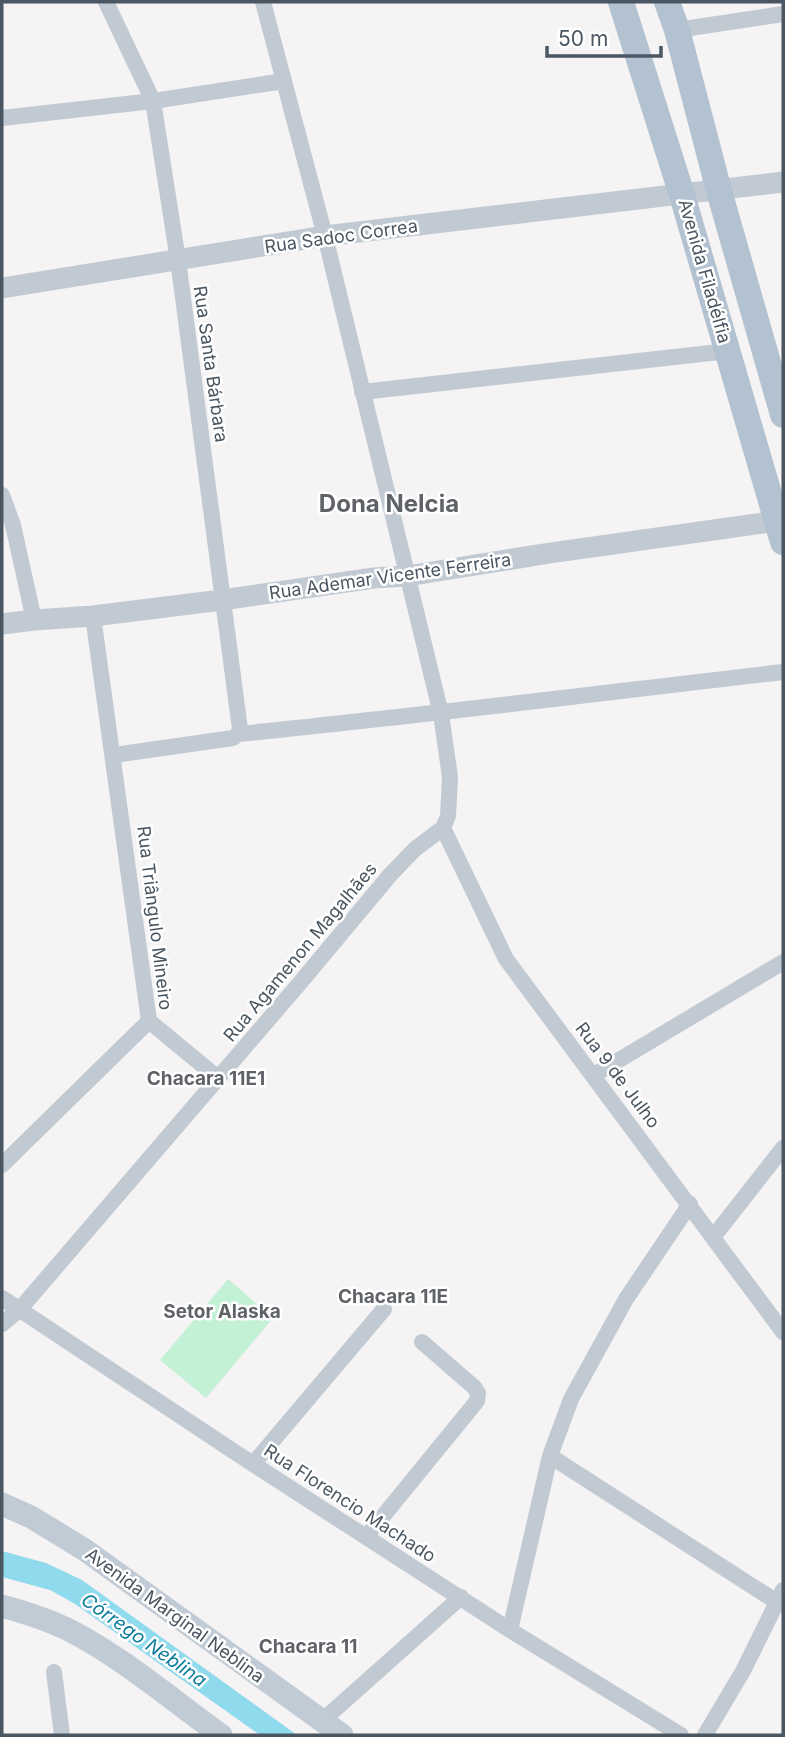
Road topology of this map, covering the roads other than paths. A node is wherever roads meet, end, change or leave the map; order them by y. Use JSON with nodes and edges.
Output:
{"nodes":[{"id":1,"x":106,"y":2,"type":"edge"},
{"id":2,"x":263,"y":2,"type":"edge"},
{"id":3,"x":621,"y":2,"type":"edge"},
{"id":4,"x":667,"y":2,"type":"edge"},
{"id":5,"x":783,"y":14,"type":"edge"},
{"id":6,"x":677,"y":30,"type":"junction"},
{"id":7,"x":284,"y":81,"type":"junction"},
{"id":8,"x":153,"y":100,"type":"junction"},
{"id":9,"x":3,"y":115,"type":"edge"},
{"id":10,"x":783,"y":182,"type":"edge"},
{"id":11,"x":719,"y":191,"type":"junction"},
{"id":12,"x":682,"y":195,"type":"junction"},
{"id":13,"x":325,"y":236,"type":"junction"},
{"id":14,"x":178,"y":260,"type":"junction"},
{"id":15,"x":2,"y":288,"type":"edge"},
{"id":16,"x":775,"y":349,"type":"edge"},
{"id":17,"x":728,"y":351,"type":"junction"},
{"id":18,"x":362,"y":391,"type":"junction"},
{"id":19,"x":783,"y":415,"type":"edge"},
{"id":20,"x":2,"y":495,"type":"edge"},
{"id":21,"x":781,"y":528,"type":"edge"},
{"id":22,"x":407,"y":576,"type":"junction"},
{"id":23,"x":222,"y":600,"type":"junction"},
{"id":24,"x":93,"y":616,"type":"junction"},
{"id":25,"x":34,"y":620,"type":"junction"},
{"id":26,"x":2,"y":624,"type":"edge"},
{"id":27,"x":783,"y":672,"type":"edge"},
{"id":28,"x":440,"y":713,"type":"junction"},
{"id":29,"x":235,"y":736,"type":"junction"},
{"id":30,"x":114,"y":755,"type":"junction"},
{"id":31,"x":446,"y":822,"type":"junction"},
{"id":32,"x":783,"y":962,"type":"edge"},
{"id":33,"x":149,"y":1021,"type":"junction"},
{"id":34,"x":594,"y":1075,"type":"junction"},
{"id":35,"x":218,"y":1078,"type":"junction"},
{"id":36,"x":783,"y":1148,"type":"edge"},
{"id":37,"x":2,"y":1165,"type":"edge"},
{"id":38,"x":690,"y":1204,"type":"junction"},
{"id":39,"x":714,"y":1236,"type":"junction"},
{"id":40,"x":2,"y":1298,"type":"edge"},
{"id":41,"x":20,"y":1309,"type":"junction"},
{"id":42,"x":384,"y":1309,"type":"dead end"},
{"id":43,"x":2,"y":1324,"type":"edge"},
{"id":44,"x":783,"y":1332,"type":"edge"},
{"id":45,"x":422,"y":1342,"type":"dead end"},
{"id":46,"x":550,"y":1456,"type":"junction"},
{"id":47,"x":253,"y":1464,"type":"junction"},
{"id":48,"x":2,"y":1504,"type":"edge"},
{"id":49,"x":366,"y":1537,"type":"junction"},
{"id":50,"x":780,"y":1596,"type":"edge"},
{"id":51,"x":461,"y":1597,"type":"junction"},
{"id":52,"x":2,"y":1606,"type":"edge"},
{"id":53,"x":510,"y":1630,"type":"junction"},
{"id":54,"x":54,"y":1672,"type":"dead end"},
{"id":55,"x":323,"y":1721,"type":"junction"},
{"id":56,"x":709,"y":1728,"type":"edge"},
{"id":57,"x":62,"y":1735,"type":"edge"},
{"id":58,"x":221,"y":1735,"type":"edge"},
{"id":59,"x":342,"y":1735,"type":"edge"},
{"id":60,"x":681,"y":1735,"type":"edge"}],
"edges":[{"from":1,"to":8,"type":"street","name":"Rua Santa Bárbara"},
{"from":2,"to":7,"type":"street"},
{"from":3,"to":12,"type":"main road","name":"Avenida Filadélfia"},
{"from":4,"to":6,"type":"main road","name":"Avenida Filadélfia"},
{"from":5,"to":6,"type":"street"},
{"from":6,"to":11,"type":"main road","name":"Avenida Filadélfia"},
{"from":7,"to":8,"type":"street"},
{"from":7,"to":13,"type":"street"},
{"from":8,"to":9,"type":"street"},
{"from":8,"to":14,"type":"street","name":"Rua Santa Bárbara"},
{"from":10,"to":11,"type":"street","name":"Rua Sadoc Correa"},
{"from":11,"to":12,"type":"street","name":"Rua Sadoc Correa"},
{"from":11,"to":16,"type":"main road","name":"Avenida Filadélfia"},
{"from":12,"to":13,"type":"street","name":"Rua Sadoc Correa"},
{"from":12,"to":17,"type":"main road","name":"Avenida Filadélfia"},
{"from":13,"to":14,"type":"street","name":"Rua Sadoc Correa"},
{"from":13,"to":18,"type":"street"},
{"from":14,"to":15,"type":"street","name":"Rua Sadoc Correa"},
{"from":14,"to":23,"type":"street","name":"Rua Santa Bárbara"},
{"from":16,"to":19,"type":"main road","name":"Avenida Filadélfia"},
{"from":17,"to":18,"type":"street"},
{"from":17,"to":21,"type":"main road","name":"Avenida Filadélfia"},
{"from":18,"to":22,"type":"street"},
{"from":20,"to":25,"type":"street"},
{"from":21,"to":22,"type":"street","name":"Rua Ademar Vicente Ferreira"},
{"from":22,"to":23,"type":"street","name":"Rua Ademar Vicente Ferreira"},
{"from":22,"to":28,"type":"street"},
{"from":23,"to":24,"type":"street","name":"Rua Ademar Vicente Ferreira"},
{"from":23,"to":29,"type":"street","name":"Rua Santa Bárbara"},
{"from":24,"to":25,"type":"street","name":"Rua Ademar Vicente Ferreira"},
{"from":24,"to":30,"type":"street","name":"Rua Triângulo Mineiro"},
{"from":25,"to":26,"type":"street","name":"Rua Ademar Vicente Ferreira"},
{"from":27,"to":28,"type":"street"},
{"from":28,"to":29,"type":"street"},
{"from":28,"to":31,"type":"street"},
{"from":29,"to":30,"type":"street"},
{"from":30,"to":33,"type":"street","name":"Rua Triângulo Mineiro"},
{"from":31,"to":34,"type":"street","name":"Rua 9 de Julho"},
{"from":31,"to":35,"type":"street","name":"Rua Agamenon Magalhães"},
{"from":32,"to":34,"type":"street"},
{"from":33,"to":35,"type":"street"},
{"from":33,"to":37,"type":"street","name":"Rua Triângulo Mineiro"},
{"from":34,"to":38,"type":"street","name":"Rua 9 de Julho"},
{"from":35,"to":41,"type":"street","name":"Rua Agamenon Magalhães"},
{"from":36,"to":39,"type":"street"},
{"from":38,"to":39,"type":"street","name":"Rua 9 de Julho"},
{"from":38,"to":46,"type":"street"},
{"from":39,"to":44,"type":"street","name":"Rua 9 de Julho"},
{"from":40,"to":41,"type":"street","name":"Rua Florencio Machado"},
{"from":41,"to":43,"type":"street","name":"Rua Agamenon Magalhães"},
{"from":41,"to":47,"type":"street","name":"Rua Florencio Machado"},
{"from":42,"to":47,"type":"street"},
{"from":45,"to":49,"type":"street"},
{"from":46,"to":50,"type":"street"},
{"from":46,"to":53,"type":"street"},
{"from":47,"to":49,"type":"street","name":"Rua Florencio Machado"},
{"from":48,"to":55,"type":"main road","name":"Avenida Marginal Neblina"},
{"from":49,"to":51,"type":"street","name":"Rua Florencio Machado"},
{"from":50,"to":56,"type":"street"},
{"from":51,"to":53,"type":"street","name":"Rua Florencio Machado"},
{"from":51,"to":55,"type":"street"},
{"from":52,"to":58,"type":"main road"},
{"from":53,"to":60,"type":"street","name":"Rua Florencio Machado"},
{"from":54,"to":57,"type":"street"},
{"from":55,"to":59,"type":"main road","name":"Avenida Marginal Neblina"}]}
